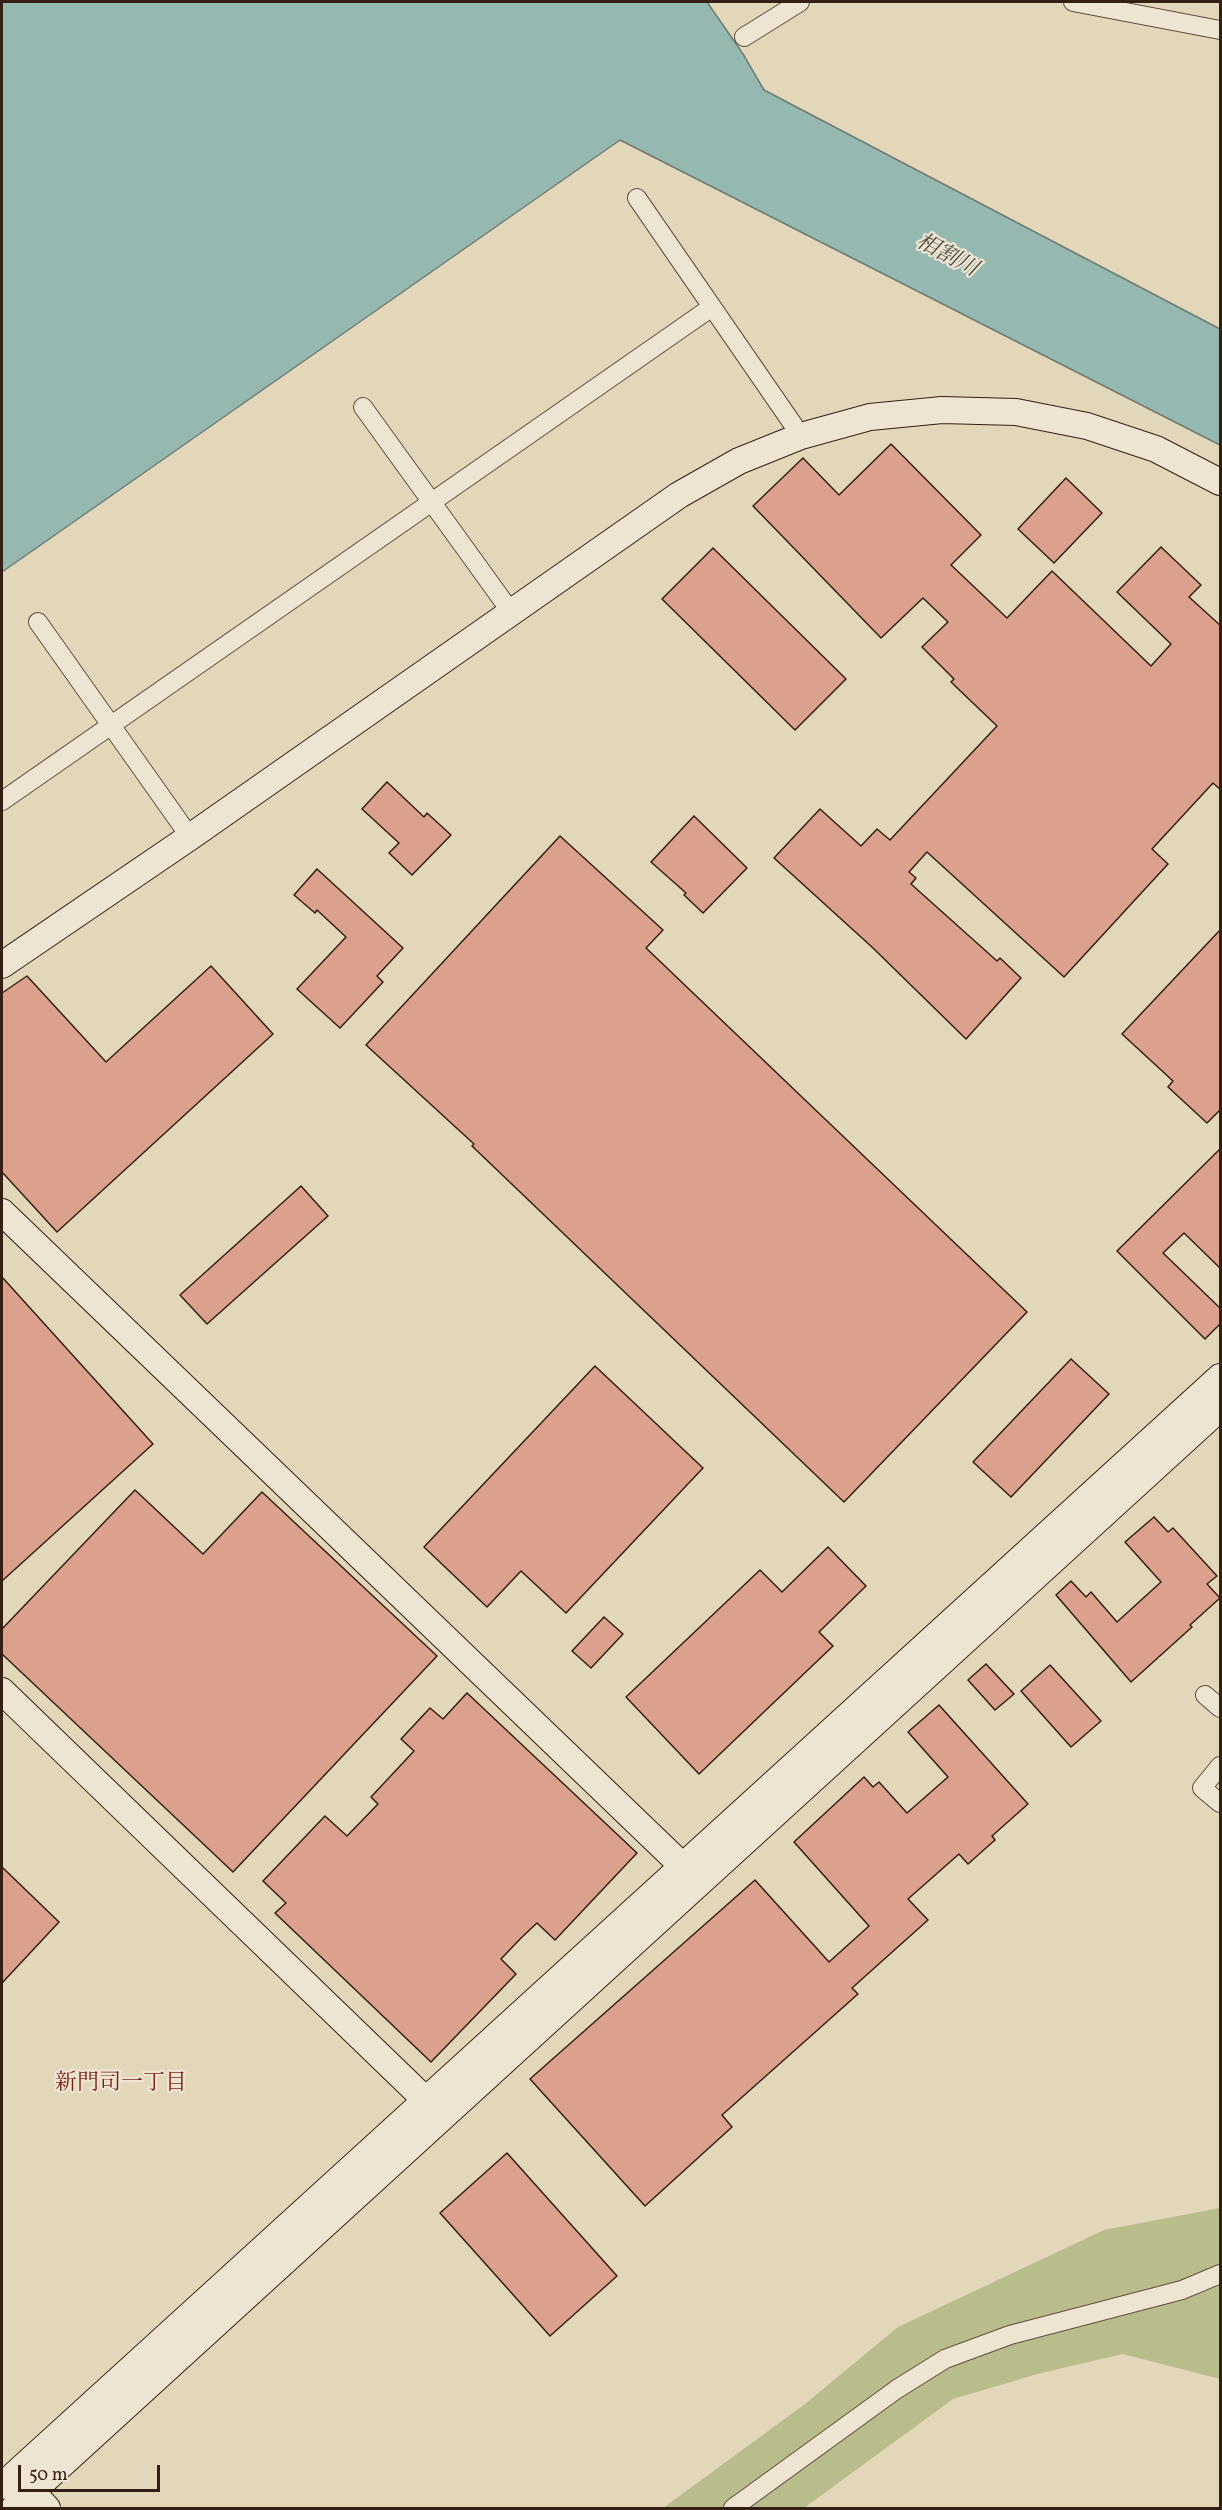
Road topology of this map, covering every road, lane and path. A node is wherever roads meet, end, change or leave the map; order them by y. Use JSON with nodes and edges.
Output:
{"nodes":[{"id":1,"x":800,"y":2,"type":"edge"},
{"id":2,"x":1073,"y":2,"type":"edge"},
{"id":3,"x":1221,"y":30,"type":"edge"},
{"id":4,"x":744,"y":37,"type":"dead end"},
{"id":5,"x":637,"y":198,"type":"dead end"},
{"id":6,"x":712,"y":307,"type":"junction"},
{"id":7,"x":363,"y":407,"type":"dead end"},
{"id":8,"x":801,"y":436,"type":"junction"},
{"id":9,"x":1221,"y":482,"type":"edge"},
{"id":10,"x":431,"y":502,"type":"junction"},
{"id":11,"x":511,"y":612,"type":"junction"},
{"id":12,"x":38,"y":622,"type":"dead end"},
{"id":13,"x":110,"y":725,"type":"junction"},
{"id":14,"x":2,"y":801,"type":"edge"},
{"id":15,"x":190,"y":837,"type":"junction"},
{"id":16,"x":2,"y":965,"type":"edge"},
{"id":17,"x":2,"y":1212,"type":"edge"},
{"id":18,"x":1221,"y":1377,"type":"edge"},
{"id":19,"x":1221,"y":1408,"type":"edge"},
{"id":20,"x":1205,"y":1695,"type":"dead end"},
{"id":21,"x":4,"y":1699,"type":"edge"},
{"id":22,"x":1221,"y":1708,"type":"edge"},
{"id":23,"x":1221,"y":1766,"type":"edge"},
{"id":24,"x":1221,"y":1803,"type":"edge"},
{"id":25,"x":692,"y":1875,"type":"junction"},
{"id":26,"x":435,"y":2109,"type":"junction"},
{"id":27,"x":1221,"y":2274,"type":"edge"},
{"id":28,"x":22,"y":2494,"type":"edge"},
{"id":29,"x":733,"y":2508,"type":"edge"}],
"edges":[{"from":1,"to":4,"type":"street"},
{"from":2,"to":3,"type":"street"},
{"from":5,"to":6,"type":"street"},
{"from":6,"to":8,"type":"street"},
{"from":6,"to":10,"type":"street"},
{"from":7,"to":10,"type":"street"},
{"from":8,"to":9,"type":"street"},
{"from":8,"to":11,"type":"street"},
{"from":10,"to":11,"type":"street"},
{"from":10,"to":13,"type":"street"},
{"from":11,"to":15,"type":"street"},
{"from":12,"to":13,"type":"street"},
{"from":13,"to":14,"type":"street"},
{"from":13,"to":15,"type":"street"},
{"from":15,"to":16,"type":"street"},
{"from":17,"to":25,"type":"street"},
{"from":18,"to":25,"type":"street"},
{"from":19,"to":25,"type":"street"},
{"from":20,"to":22,"type":"street"},
{"from":21,"to":26,"type":"street"},
{"from":23,"to":24,"type":"street"},
{"from":25,"to":26,"type":"street"},
{"from":26,"to":28,"type":"street"},
{"from":27,"to":29,"type":"street"}]}
